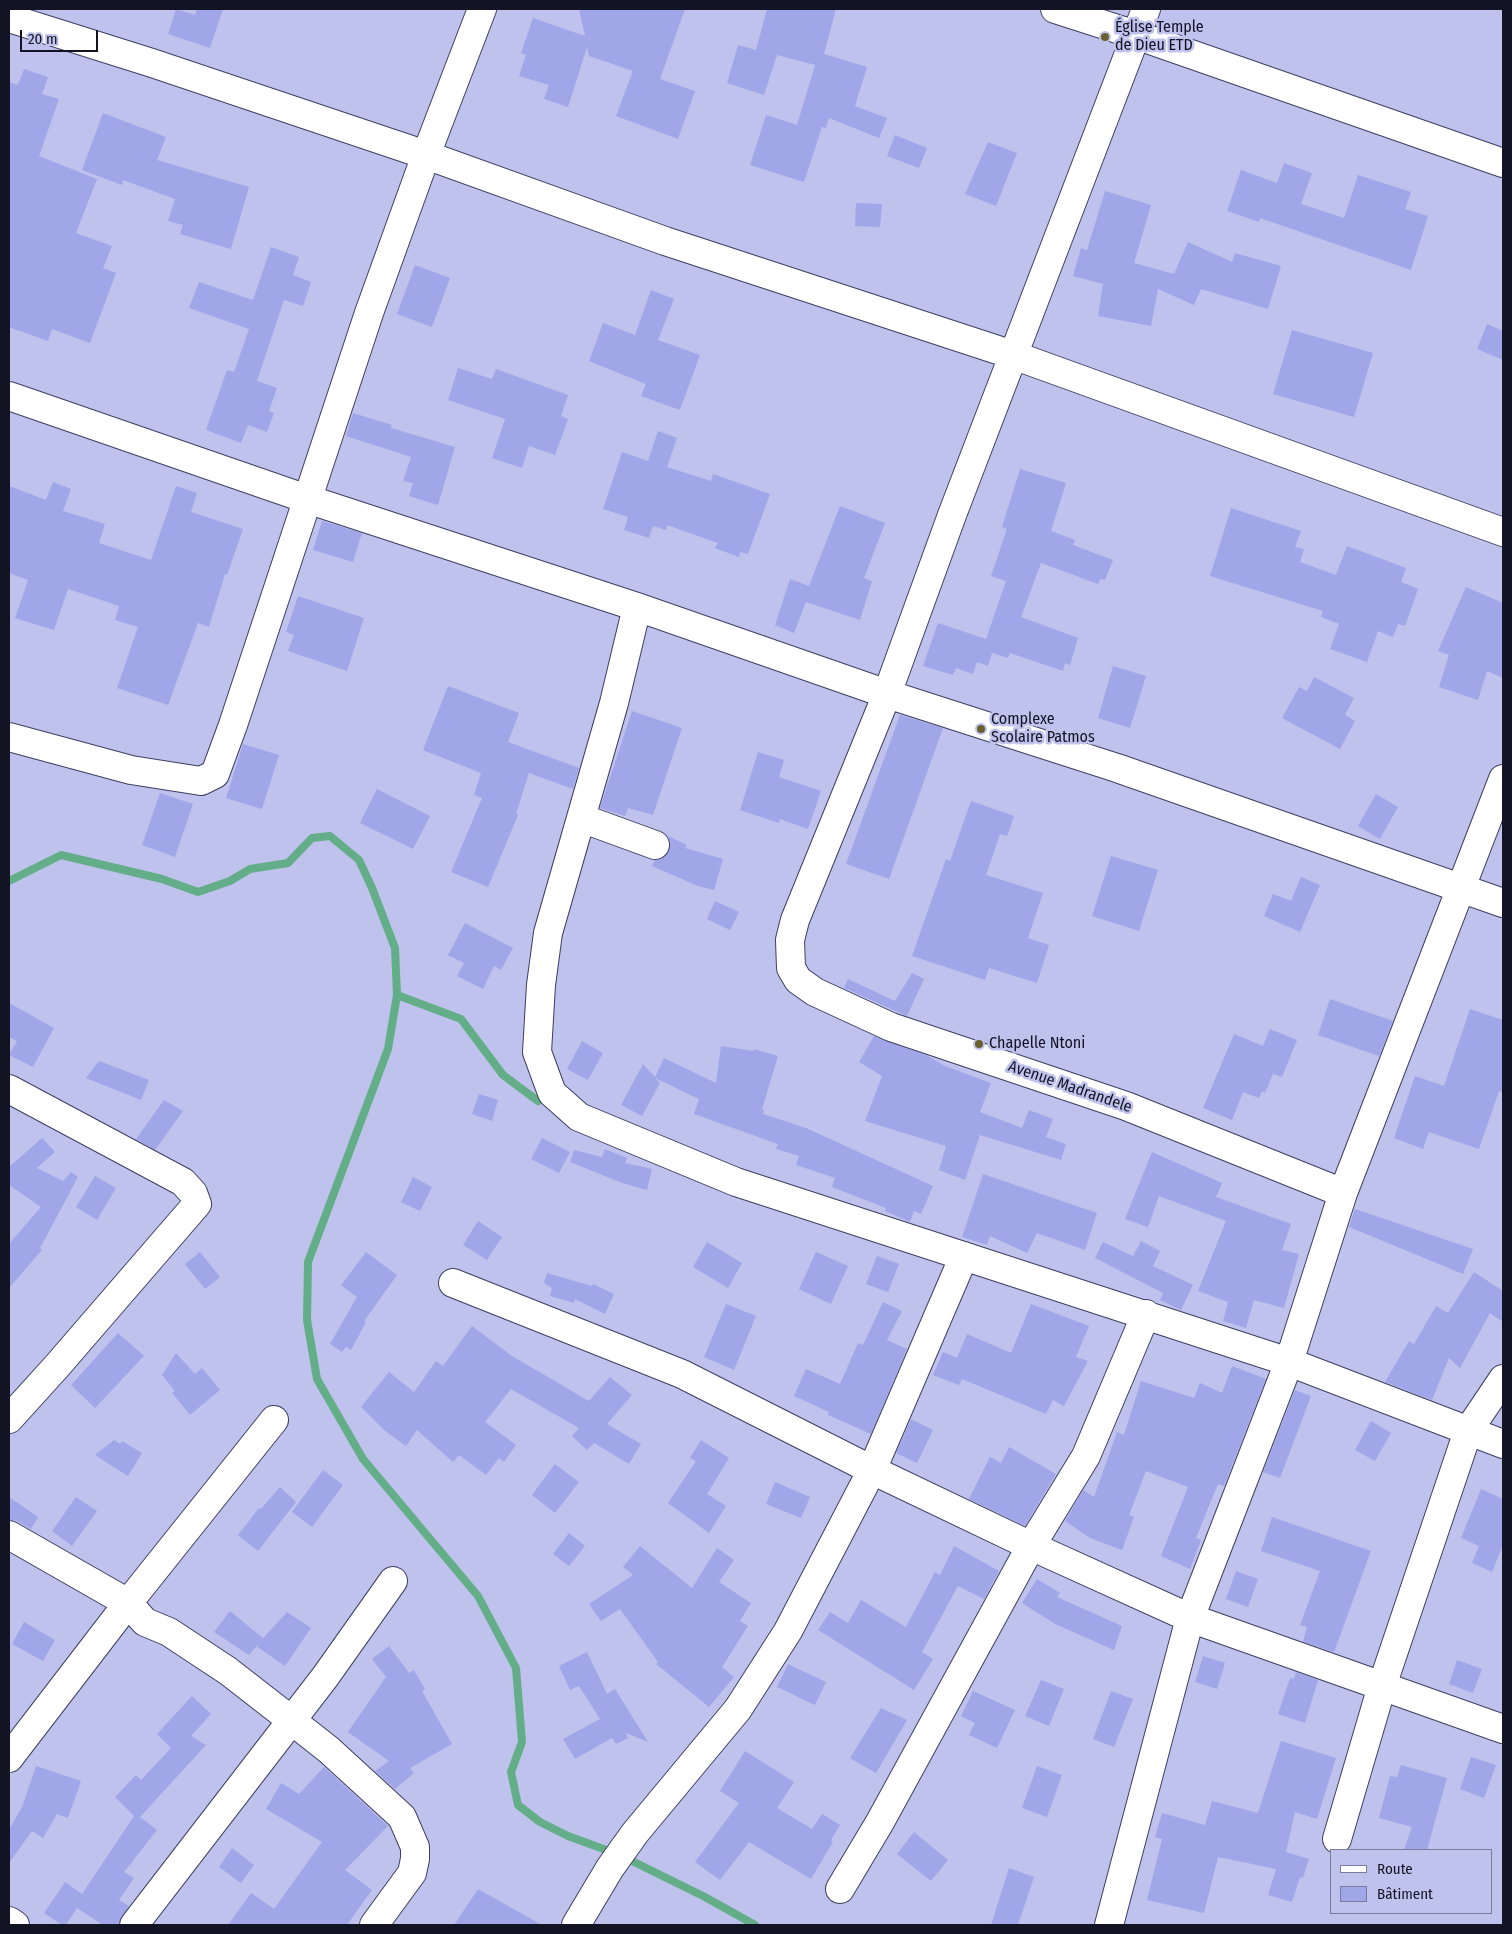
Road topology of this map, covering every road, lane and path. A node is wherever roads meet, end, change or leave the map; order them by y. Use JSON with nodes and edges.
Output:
{"nodes":[{"id":1,"x":482,"y":9,"type":"edge"},
{"id":2,"x":1055,"y":9,"type":"edge"},
{"id":3,"x":1146,"y":9,"type":"edge"},
{"id":4,"x":9,"y":18,"type":"edge"},
{"id":5,"x":1136,"y":35,"type":"junction"},
{"id":6,"x":426,"y":155,"type":"junction"},
{"id":7,"x":1503,"y":163,"type":"edge"},
{"id":8,"x":1013,"y":354,"type":"junction"},
{"id":9,"x":9,"y":396,"type":"edge"},
{"id":10,"x":308,"y":499,"type":"junction"},
{"id":11,"x":1503,"y":532,"type":"edge"},
{"id":12,"x":637,"y":607,"type":"junction"},
{"id":13,"x":887,"y":694,"type":"junction"},
{"id":14,"x":9,"y":737,"type":"edge"},
{"id":15,"x":1503,"y":779,"type":"edge"},
{"id":16,"x":581,"y":818,"type":"junction"},
{"id":17,"x":655,"y":845,"type":"dead end"},
{"id":18,"x":1462,"y":888,"type":"junction"},
{"id":19,"x":1503,"y":903,"type":"edge"},
{"id":20,"x":9,"y":1089,"type":"edge"},
{"id":21,"x":1343,"y":1193,"type":"junction"},
{"id":22,"x":964,"y":1256,"type":"junction"},
{"id":23,"x":453,"y":1283,"type":"dead end"},
{"id":24,"x":1146,"y":1314,"type":"junction"},
{"id":25,"x":1289,"y":1362,"type":"junction"},
{"id":26,"x":1503,"y":1379,"type":"edge"},
{"id":27,"x":9,"y":1419,"type":"edge"},
{"id":28,"x":274,"y":1420,"type":"dead end"},
{"id":29,"x":1468,"y":1431,"type":"junction"},
{"id":30,"x":1503,"y":1444,"type":"edge"},
{"id":31,"x":872,"y":1470,"type":"junction"},
{"id":32,"x":9,"y":1535,"type":"edge"},
{"id":33,"x":1031,"y":1546,"type":"junction"},
{"id":34,"x":393,"y":1581,"type":"dead end"},
{"id":35,"x":128,"y":1603,"type":"junction"},
{"id":36,"x":1190,"y":1618,"type":"junction"},
{"id":37,"x":1382,"y":1686,"type":"junction"},
{"id":38,"x":291,"y":1720,"type":"junction"},
{"id":39,"x":1503,"y":1729,"type":"edge"},
{"id":40,"x":9,"y":1758,"type":"edge"},
{"id":41,"x":1337,"y":1840,"type":"dead end"},
{"id":42,"x":840,"y":1889,"type":"dead end"},
{"id":43,"x":9,"y":1921,"type":"edge"},
{"id":44,"x":15,"y":1925,"type":"edge"},
{"id":45,"x":134,"y":1925,"type":"edge"},
{"id":46,"x":374,"y":1925,"type":"edge"},
{"id":47,"x":576,"y":1925,"type":"edge"},
{"id":48,"x":1109,"y":1925,"type":"edge"}],
"edges":[{"from":1,"to":6,"type":"street"},
{"from":2,"to":5,"type":"street"},
{"from":3,"to":5,"type":"street"},
{"from":4,"to":6,"type":"street"},
{"from":5,"to":7,"type":"street"},
{"from":5,"to":8,"type":"street"},
{"from":6,"to":8,"type":"street"},
{"from":6,"to":10,"type":"street"},
{"from":8,"to":11,"type":"street"},
{"from":8,"to":13,"type":"street"},
{"from":9,"to":10,"type":"street"},
{"from":10,"to":12,"type":"street"},
{"from":10,"to":14,"type":"street"},
{"from":12,"to":13,"type":"street"},
{"from":12,"to":16,"type":"street"},
{"from":13,"to":18,"type":"street"},
{"from":13,"to":21,"type":"street","name":"Avenue Madrandele"},
{"from":15,"to":18,"type":"street"},
{"from":16,"to":17,"type":"street"},
{"from":16,"to":22,"type":"street"},
{"from":18,"to":19,"type":"street"},
{"from":18,"to":21,"type":"street"},
{"from":20,"to":27,"type":"street"},
{"from":21,"to":25,"type":"street"},
{"from":22,"to":24,"type":"street"},
{"from":22,"to":31,"type":"street"},
{"from":23,"to":31,"type":"street"},
{"from":24,"to":25,"type":"street"},
{"from":24,"to":33,"type":"street"},
{"from":25,"to":29,"type":"street"},
{"from":25,"to":36,"type":"street"},
{"from":26,"to":29,"type":"street"},
{"from":28,"to":35,"type":"street"},
{"from":29,"to":30,"type":"street"},
{"from":29,"to":37,"type":"street"},
{"from":31,"to":33,"type":"street"},
{"from":31,"to":47,"type":"street"},
{"from":32,"to":35,"type":"street"},
{"from":33,"to":36,"type":"street"},
{"from":33,"to":42,"type":"street"},
{"from":34,"to":38,"type":"street"},
{"from":35,"to":38,"type":"street"},
{"from":35,"to":40,"type":"street"},
{"from":36,"to":37,"type":"street"},
{"from":36,"to":48,"type":"street"},
{"from":37,"to":39,"type":"street"},
{"from":37,"to":41,"type":"street"},
{"from":38,"to":45,"type":"street"},
{"from":38,"to":46,"type":"street"},
{"from":43,"to":44,"type":"street"}]}
